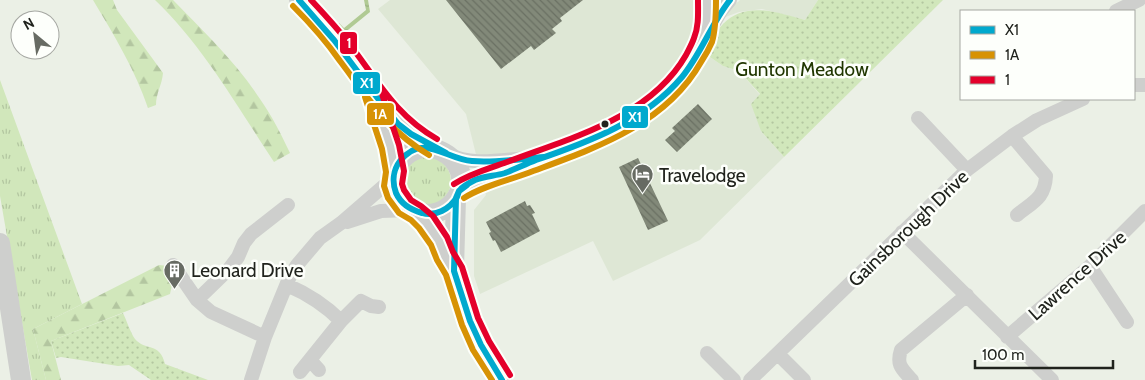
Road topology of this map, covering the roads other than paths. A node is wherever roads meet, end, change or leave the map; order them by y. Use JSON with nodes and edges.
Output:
{"nodes":[{"id":1,"x":299,"y":0,"type":"edge"},
{"id":2,"x":708,"y":0,"type":"edge"},
{"id":3,"x":730,"y":0,"type":"edge"},
{"id":4,"x":1139,"y":0,"type":"edge"},
{"id":5,"x":1118,"y":10,"type":"edge"},
{"id":6,"x":701,"y":44,"type":"junction"},
{"id":7,"x":373,"y":94,"type":"junction"},
{"id":8,"x":1078,"y":100,"type":"edge"},
{"id":9,"x":1057,"y":104,"type":"edge"},
{"id":10,"x":918,"y":118,"type":"dead end"},
{"id":11,"x":1012,"y":136,"type":"junction"},
{"id":12,"x":440,"y":151,"type":"junction"},
{"id":13,"x":544,"y":157,"type":"junction"},
{"id":14,"x":967,"y":170,"type":"junction"},
{"id":15,"x":394,"y":175,"type":"junction"},
{"id":16,"x":458,"y":195,"type":"junction"},
{"id":17,"x":278,"y":209,"type":"dead end"},
{"id":18,"x":1145,"y":211,"type":"edge"},
{"id":19,"x":413,"y":212,"type":"junction"},
{"id":20,"x":1017,"y":215,"type":"dead end"},
{"id":21,"x":341,"y":224,"type":"junction"},
{"id":22,"x":902,"y":232,"type":"junction"},
{"id":23,"x":0,"y":244,"type":"edge"},
{"id":24,"x":173,"y":265,"type":"dead end"},
{"id":25,"x":1090,"y":266,"type":"junction"},
{"id":26,"x":454,"y":271,"type":"junction"},
{"id":27,"x":287,"y":285,"type":"junction"},
{"id":28,"x":967,"y":295,"type":"junction"},
{"id":29,"x":197,"y":300,"type":"junction"},
{"id":30,"x":379,"y":307,"type":"dead end"},
{"id":31,"x":341,"y":321,"type":"junction"},
{"id":32,"x":1127,"y":322,"type":"dead end"},
{"id":33,"x":265,"y":337,"type":"junction"},
{"id":34,"x":1007,"y":337,"type":"junction"},
{"id":35,"x":708,"y":352,"type":"dead end"},
{"id":36,"x":778,"y":354,"type":"junction"},
{"id":37,"x":300,"y":372,"type":"dead end"},
{"id":38,"x":21,"y":380,"type":"edge"},
{"id":39,"x":251,"y":380,"type":"edge"},
{"id":40,"x":502,"y":380,"type":"edge"},
{"id":41,"x":734,"y":380,"type":"edge"},
{"id":42,"x":750,"y":380,"type":"edge"},
{"id":43,"x":804,"y":380,"type":"edge"},
{"id":44,"x":912,"y":380,"type":"edge"},
{"id":45,"x":1052,"y":380,"type":"edge"}],
"edges":[{"from":1,"to":7,"type":"highway"},
{"from":2,"to":6,"type":"street"},
{"from":3,"to":6,"type":"street"},
{"from":4,"to":5,"type":"street"},
{"from":6,"to":13,"type":"street"},
{"from":7,"to":12,"type":"highway"},
{"from":7,"to":15,"type":"highway"},
{"from":8,"to":9,"type":"street","name":"Gainsborough Drive"},
{"from":9,"to":11,"type":"street","name":"Gainsborough Drive"},
{"from":10,"to":14,"type":"street"},
{"from":11,"to":14,"type":"street","name":"Gainsborough Drive"},
{"from":11,"to":20,"type":"street"},
{"from":12,"to":13,"type":"street"},
{"from":12,"to":15,"type":"highway"},
{"from":12,"to":16,"type":"highway"},
{"from":13,"to":16,"type":"street"},
{"from":14,"to":22,"type":"street","name":"Gainsborough Drive"},
{"from":15,"to":19,"type":"highway"},
{"from":15,"to":21,"type":"street"},
{"from":16,"to":19,"type":"highway"},
{"from":16,"to":26,"type":"highway"},
{"from":17,"to":29,"type":"street"},
{"from":18,"to":25,"type":"street","name":"Lawrence Drive"},
{"from":19,"to":21,"type":"street"},
{"from":19,"to":26,"type":"highway"},
{"from":21,"to":27,"type":"street"},
{"from":22,"to":28,"type":"street"},
{"from":22,"to":36,"type":"street","name":"Gainsborough Drive"},
{"from":23,"to":38,"type":"highway"},
{"from":24,"to":29,"type":"street"},
{"from":25,"to":32,"type":"street"},
{"from":25,"to":34,"type":"street","name":"Lawrence Drive"},
{"from":26,"to":40,"type":"highway"},
{"from":27,"to":31,"type":"street"},
{"from":27,"to":33,"type":"street"},
{"from":28,"to":34,"type":"street"},
{"from":28,"to":44,"type":"street"},
{"from":29,"to":33,"type":"street"},
{"from":30,"to":31,"type":"street"},
{"from":31,"to":37,"type":"street"},
{"from":33,"to":39,"type":"street"},
{"from":34,"to":45,"type":"street"},
{"from":35,"to":41,"type":"street"},
{"from":36,"to":42,"type":"street","name":"Gainsborough Drive"},
{"from":36,"to":43,"type":"street"}]}
